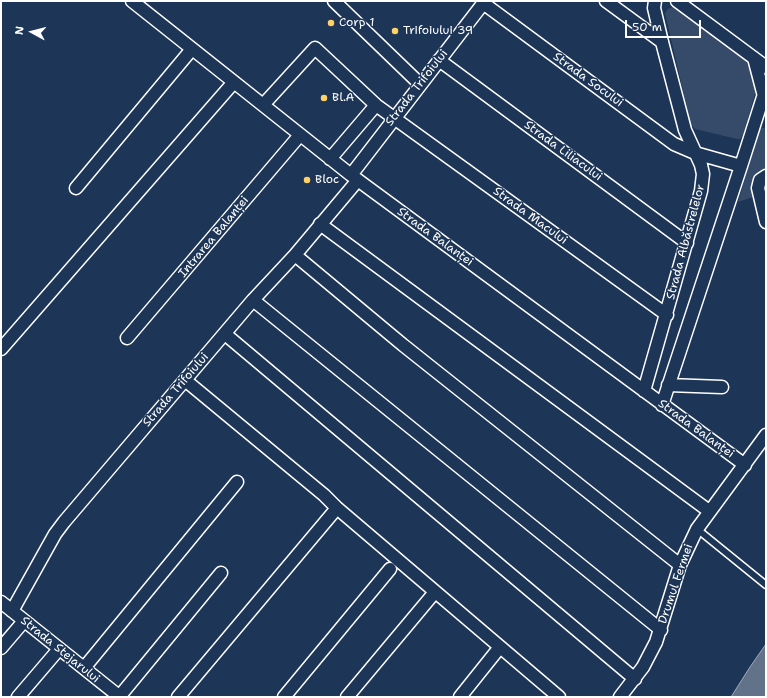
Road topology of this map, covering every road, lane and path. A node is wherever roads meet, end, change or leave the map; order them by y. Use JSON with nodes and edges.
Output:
{"nodes":[{"id":1,"x":132,"y":1,"type":"edge"},
{"id":2,"x":334,"y":1,"type":"edge"},
{"id":3,"x":606,"y":1,"type":"edge"},
{"id":4,"x":655,"y":1,"type":"edge"},
{"id":5,"x":677,"y":1,"type":"edge"},
{"id":6,"x":484,"y":2,"type":"edge"},
{"id":7,"x":662,"y":42,"type":"junction"},
{"id":8,"x":192,"y":49,"type":"junction"},
{"id":9,"x":754,"y":58,"type":"junction"},
{"id":10,"x":439,"y":60,"type":"junction"},
{"id":11,"x":766,"y":67,"type":"edge"},
{"id":12,"x":234,"y":82,"type":"junction"},
{"id":13,"x":420,"y":84,"type":"junction"},
{"id":14,"x":765,"y":99,"type":"edge"},
{"id":15,"x":263,"y":105,"type":"junction"},
{"id":16,"x":376,"y":105,"type":"junction"},
{"id":17,"x":394,"y":118,"type":"junction"},
{"id":18,"x":300,"y":135,"type":"junction"},
{"id":19,"x":696,"y":153,"type":"junction"},
{"id":20,"x":330,"y":159,"type":"junction"},
{"id":21,"x":741,"y":166,"type":"junction"},
{"id":22,"x":766,"y":176,"type":"edge"},
{"id":23,"x":354,"y":178,"type":"junction"},
{"id":24,"x":76,"y":188,"type":"dead end"},
{"id":25,"x":766,"y":222,"type":"edge"},
{"id":26,"x":320,"y":224,"type":"junction"},
{"id":27,"x":687,"y":243,"type":"junction"},
{"id":28,"x":295,"y":255,"type":"junction"},
{"id":29,"x":253,"y":300,"type":"junction"},
{"id":30,"x":666,"y":315,"type":"junction"},
{"id":31,"x":224,"y":334,"type":"junction"},
{"id":32,"x":127,"y":338,"type":"dead end"},
{"id":33,"x":1,"y":349,"type":"edge"},
{"id":34,"x":185,"y":380,"type":"junction"},
{"id":35,"x":668,"y":385,"type":"junction"},
{"id":36,"x":722,"y":387,"type":"dead end"},
{"id":37,"x":644,"y":391,"type":"junction"},
{"id":38,"x":662,"y":405,"type":"junction"},
{"id":39,"x":766,"y":435,"type":"edge"},
{"id":40,"x":745,"y":465,"type":"junction"},
{"id":41,"x":237,"y":482,"type":"dead end"},
{"id":42,"x":336,"y":508,"type":"junction"},
{"id":43,"x":709,"y":511,"type":"junction"},
{"id":44,"x":697,"y":529,"type":"junction"},
{"id":45,"x":680,"y":565,"type":"junction"},
{"id":46,"x":390,"y":568,"type":"dead end"},
{"id":47,"x":221,"y":573,"type":"dead end"},
{"id":48,"x":766,"y":585,"type":"edge"},
{"id":49,"x":435,"y":592,"type":"junction"},
{"id":50,"x":1,"y":602,"type":"edge"},
{"id":51,"x":12,"y":611,"type":"junction"},
{"id":52,"x":24,"y":621,"type":"junction"},
{"id":53,"x":661,"y":630,"type":"junction"},
{"id":54,"x":500,"y":647,"type":"junction"},
{"id":55,"x":1,"y":648,"type":"edge"},
{"id":56,"x":59,"y":649,"type":"junction"},
{"id":57,"x":84,"y":668,"type":"junction"},
{"id":58,"x":635,"y":679,"type":"junction"},
{"id":59,"x":113,"y":695,"type":"edge"},
{"id":60,"x":18,"y":697,"type":"edge"},
{"id":61,"x":178,"y":697,"type":"edge"},
{"id":62,"x":284,"y":697,"type":"edge"},
{"id":63,"x":347,"y":697,"type":"edge"},
{"id":64,"x":460,"y":697,"type":"edge"},
{"id":65,"x":559,"y":697,"type":"edge"},
{"id":66,"x":620,"y":697,"type":"edge"}],
"edges":[{"from":1,"to":8,"type":"street","name":"Strada Balanței"},
{"from":2,"to":13,"type":"street"},
{"from":3,"to":7,"type":"street"},
{"from":4,"to":7,"type":"street","name":"Strada Albăstrelelor"},
{"from":5,"to":9,"type":"street"},
{"from":6,"to":10,"type":"street","name":"Strada Trifoiului"},
{"from":6,"to":19,"type":"street","name":"Strada Socului"},
{"from":7,"to":19,"type":"street","name":"Strada Albăstrelelor"},
{"from":8,"to":12,"type":"street","name":"Strada Balanței"},
{"from":8,"to":24,"type":"street"},
{"from":9,"to":11,"type":"street"},
{"from":9,"to":14,"type":"street"},
{"from":10,"to":13,"type":"street","name":"Strada Trifoiului"},
{"from":10,"to":27,"type":"street","name":"Strada Liliacului"},
{"from":12,"to":15,"type":"street","name":"Strada Balanței"},
{"from":12,"to":33,"type":"street"},
{"from":13,"to":17,"type":"street","name":"Strada Trifoiului"},
{"from":14,"to":21,"type":"street","name":"Strada Albăstrelelor"},
{"from":15,"to":16,"type":"street","name":"Strada Macului"},
{"from":15,"to":18,"type":"street","name":"Strada Balanței"},
{"from":16,"to":17,"type":"street","name":"Strada Macului"},
{"from":16,"to":20,"type":"street"},
{"from":17,"to":23,"type":"street","name":"Strada Trifoiului"},
{"from":17,"to":30,"type":"street","name":"Strada Macului"},
{"from":18,"to":20,"type":"street","name":"Strada Balanței"},
{"from":18,"to":32,"type":"street","name":"Intrarea Balanței"},
{"from":19,"to":21,"type":"street","name":"Strada Socului"},
{"from":19,"to":27,"type":"street","name":"Strada Albăstrelelor"},
{"from":20,"to":23,"type":"street","name":"Strada Balanței"},
{"from":21,"to":35,"type":"street","name":"Strada Albăstrelelor"},
{"from":22,"to":25,"type":"street"},
{"from":23,"to":26,"type":"street","name":"Strada Trifoiului"},
{"from":23,"to":37,"type":"street","name":"Strada Balanței"},
{"from":26,"to":28,"type":"street","name":"Strada Trifoiului"},
{"from":26,"to":43,"type":"street"},
{"from":27,"to":30,"type":"street","name":"Strada Albăstrelelor"},
{"from":28,"to":29,"type":"street","name":"Strada Trifoiului"},
{"from":28,"to":45,"type":"street"},
{"from":29,"to":31,"type":"street","name":"Strada Trifoiului"},
{"from":29,"to":53,"type":"street"},
{"from":30,"to":37,"type":"street","name":"Strada Albăstrelelor"},
{"from":31,"to":34,"type":"street","name":"Strada Trifoiului"},
{"from":31,"to":58,"type":"street"},
{"from":34,"to":42,"type":"street"},
{"from":34,"to":51,"type":"street","name":"Strada Trifoiului"},
{"from":35,"to":36,"type":"street"},
{"from":35,"to":38,"type":"street","name":"Strada Albăstrelelor"},
{"from":37,"to":38,"type":"street","name":"Strada Balanței"},
{"from":38,"to":40,"type":"street","name":"Strada Balanței"},
{"from":39,"to":40,"type":"street","name":"Drumul Fermei"},
{"from":40,"to":43,"type":"street","name":"Drumul Fermei"},
{"from":41,"to":57,"type":"street"},
{"from":42,"to":49,"type":"street"},
{"from":42,"to":61,"type":"street"},
{"from":43,"to":44,"type":"street","name":"Drumul Fermei"},
{"from":44,"to":45,"type":"street","name":"Drumul Fermei"},
{"from":44,"to":48,"type":"lane"},
{"from":45,"to":53,"type":"street","name":"Drumul Fermei"},
{"from":46,"to":62,"type":"street"},
{"from":47,"to":59,"type":"street"},
{"from":49,"to":54,"type":"street"},
{"from":49,"to":63,"type":"street"},
{"from":50,"to":51,"type":"street","name":"Strada Stejarului"},
{"from":51,"to":52,"type":"street","name":"Strada Stejarului"},
{"from":52,"to":55,"type":"street"},
{"from":52,"to":56,"type":"street","name":"Strada Stejarului"},
{"from":53,"to":58,"type":"street","name":"Drumul Fermei"},
{"from":54,"to":64,"type":"street"},
{"from":54,"to":65,"type":"street"},
{"from":56,"to":57,"type":"street","name":"Strada Stejarului"},
{"from":56,"to":60,"type":"street"},
{"from":57,"to":59,"type":"street","name":"Strada Stejarului"},
{"from":58,"to":66,"type":"street","name":"Drumul Fermei"}]}
